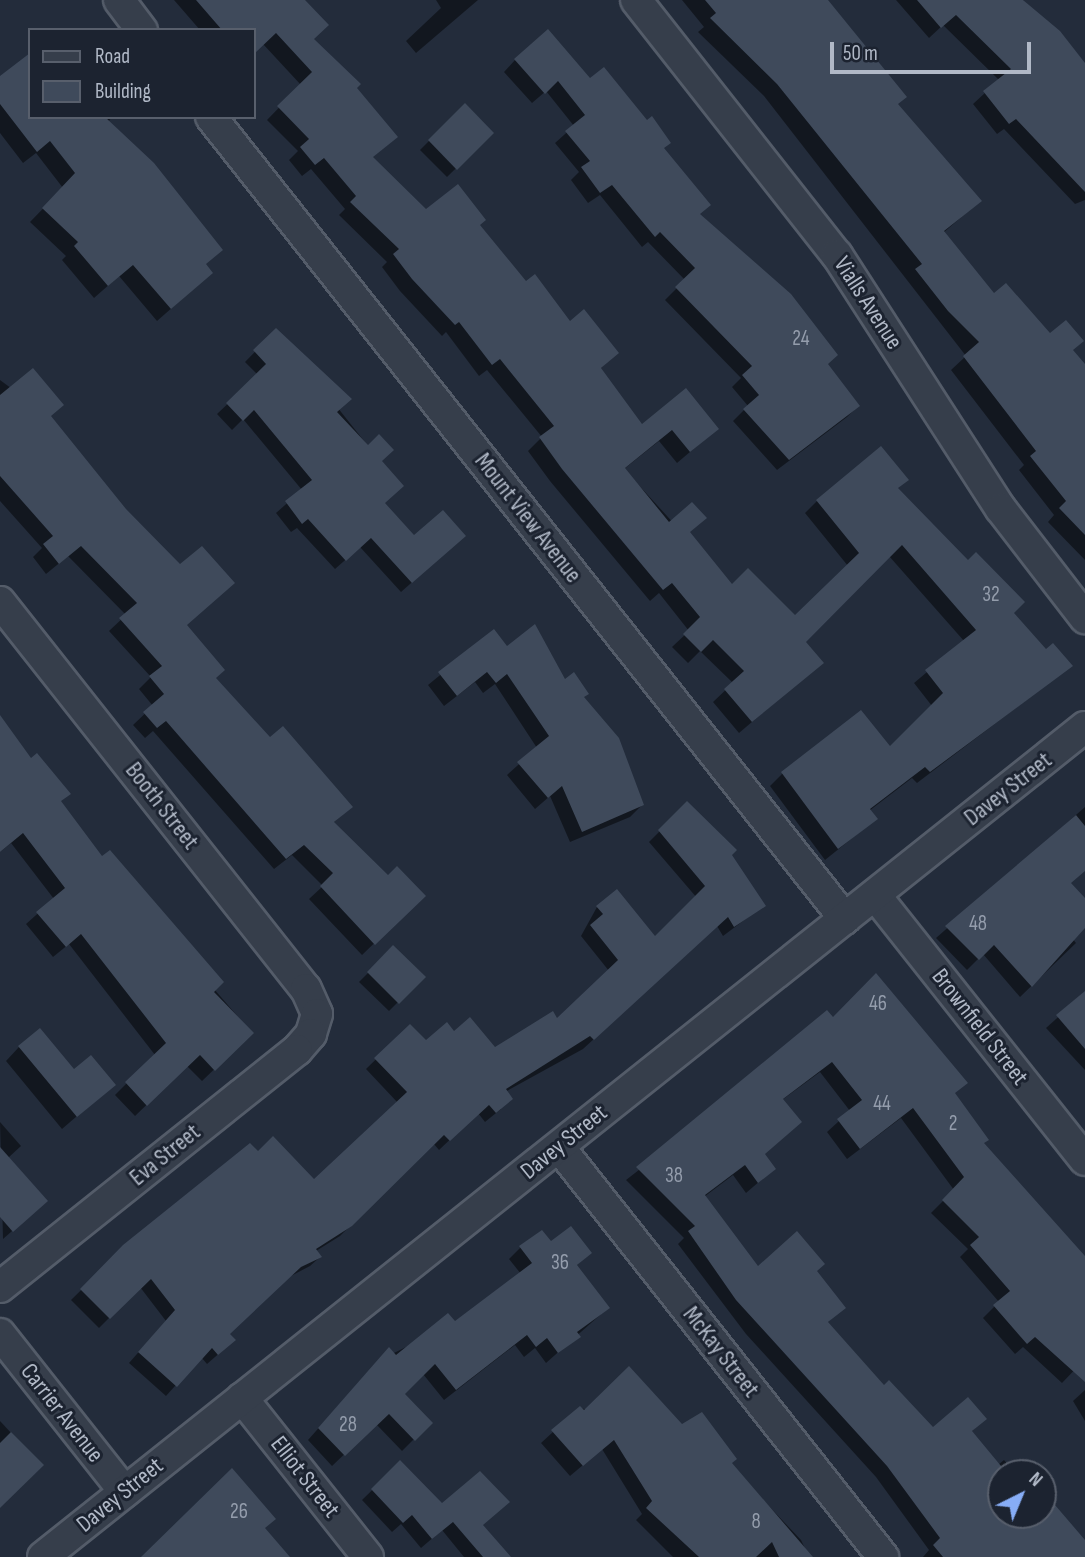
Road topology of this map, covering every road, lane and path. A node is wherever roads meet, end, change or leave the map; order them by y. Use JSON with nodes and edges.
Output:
{"nodes":[{"id":1,"x":119,"y":0,"type":"edge"},
{"id":2,"x":636,"y":0,"type":"edge"},
{"id":3,"x":140,"y":28,"type":"edge"},
{"id":4,"x":213,"y":119,"type":"edge"},
{"id":5,"x":0,"y":602,"type":"edge"},
{"id":6,"x":1085,"y":618,"type":"edge"},
{"id":7,"x":1085,"y":727,"type":"edge"},
{"id":8,"x":875,"y":895,"type":"junction"},
{"id":9,"x":845,"y":919,"type":"junction"},
{"id":10,"x":317,"y":1014,"type":"joint"},
{"id":11,"x":559,"y":1147,"type":"junction"},
{"id":12,"x":1085,"y":1160,"type":"edge"},
{"id":13,"x":0,"y":1287,"type":"edge"},
{"id":14,"x":0,"y":1334,"type":"edge"},
{"id":15,"x":242,"y":1398,"type":"junction"},
{"id":16,"x":125,"y":1492,"type":"junction"},
{"id":17,"x":43,"y":1557,"type":"edge"},
{"id":18,"x":368,"y":1557,"type":"edge"},
{"id":19,"x":883,"y":1557,"type":"edge"}],
"edges":[{"from":1,"to":3,"type":"street"},
{"from":2,"to":6,"type":"street","name":"Vialls Avenue"},
{"from":4,"to":9,"type":"street","name":"Mount View Avenue"},
{"from":5,"to":10,"type":"street","name":"Booth Street"},
{"from":7,"to":8,"type":"street","name":"Davey Street"},
{"from":8,"to":9,"type":"street","name":"Davey Street"},
{"from":8,"to":12,"type":"street","name":"Brownfield Street"},
{"from":9,"to":11,"type":"street","name":"Davey Street"},
{"from":10,"to":13,"type":"street","name":"Eva Street"},
{"from":11,"to":15,"type":"street","name":"Davey Street"},
{"from":11,"to":19,"type":"street","name":"McKay Street"},
{"from":14,"to":16,"type":"street","name":"Carrier Avenue"},
{"from":15,"to":16,"type":"street","name":"Davey Street"},
{"from":15,"to":18,"type":"street","name":"Elliot Street"},
{"from":16,"to":17,"type":"street","name":"Davey Street"}]}
